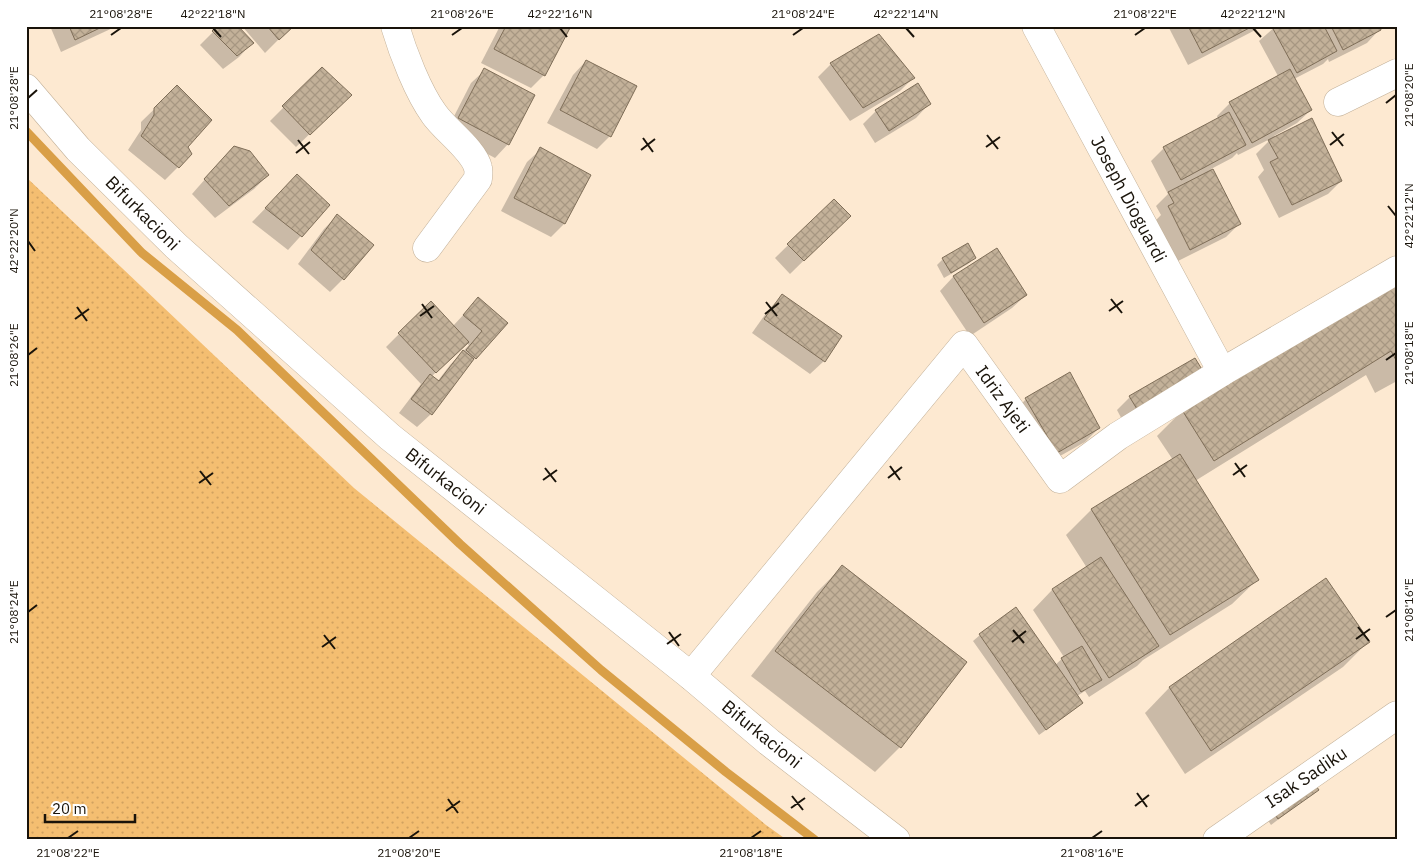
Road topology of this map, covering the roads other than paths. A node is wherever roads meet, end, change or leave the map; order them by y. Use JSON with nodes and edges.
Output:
{"nodes":[{"id":1,"x":395,"y":26,"type":"edge"},
{"id":2,"x":1036,"y":26,"type":"edge"},
{"id":3,"x":1397,"y":73,"type":"edge"},
{"id":4,"x":26,"y":88,"type":"edge"},
{"id":5,"x":1338,"y":102,"type":"dead end"},
{"id":6,"x":427,"y":248,"type":"dead end"},
{"id":7,"x":1397,"y":270,"type":"edge"},
{"id":8,"x":1222,"y":372,"type":"junction"},
{"id":9,"x":691,"y":676,"type":"junction"},
{"id":10,"x":1397,"y":715,"type":"edge"},
{"id":11,"x":896,"y":840,"type":"edge"},
{"id":12,"x":1217,"y":840,"type":"edge"}],
"edges":[{"from":1,"to":6,"type":"street"},
{"from":2,"to":8,"type":"street","name":"Joseph Dioguardi"},
{"from":3,"to":5,"type":"street"},
{"from":4,"to":9,"type":"street","name":"Bifurkacioni"},
{"from":7,"to":8,"type":"street","name":"Idriz Ajeti"},
{"from":8,"to":9,"type":"street","name":"Idriz Ajeti"},
{"from":9,"to":11,"type":"street","name":"Bifurkacioni"},
{"from":10,"to":12,"type":"street","name":"Isak Sadiku"}]}
